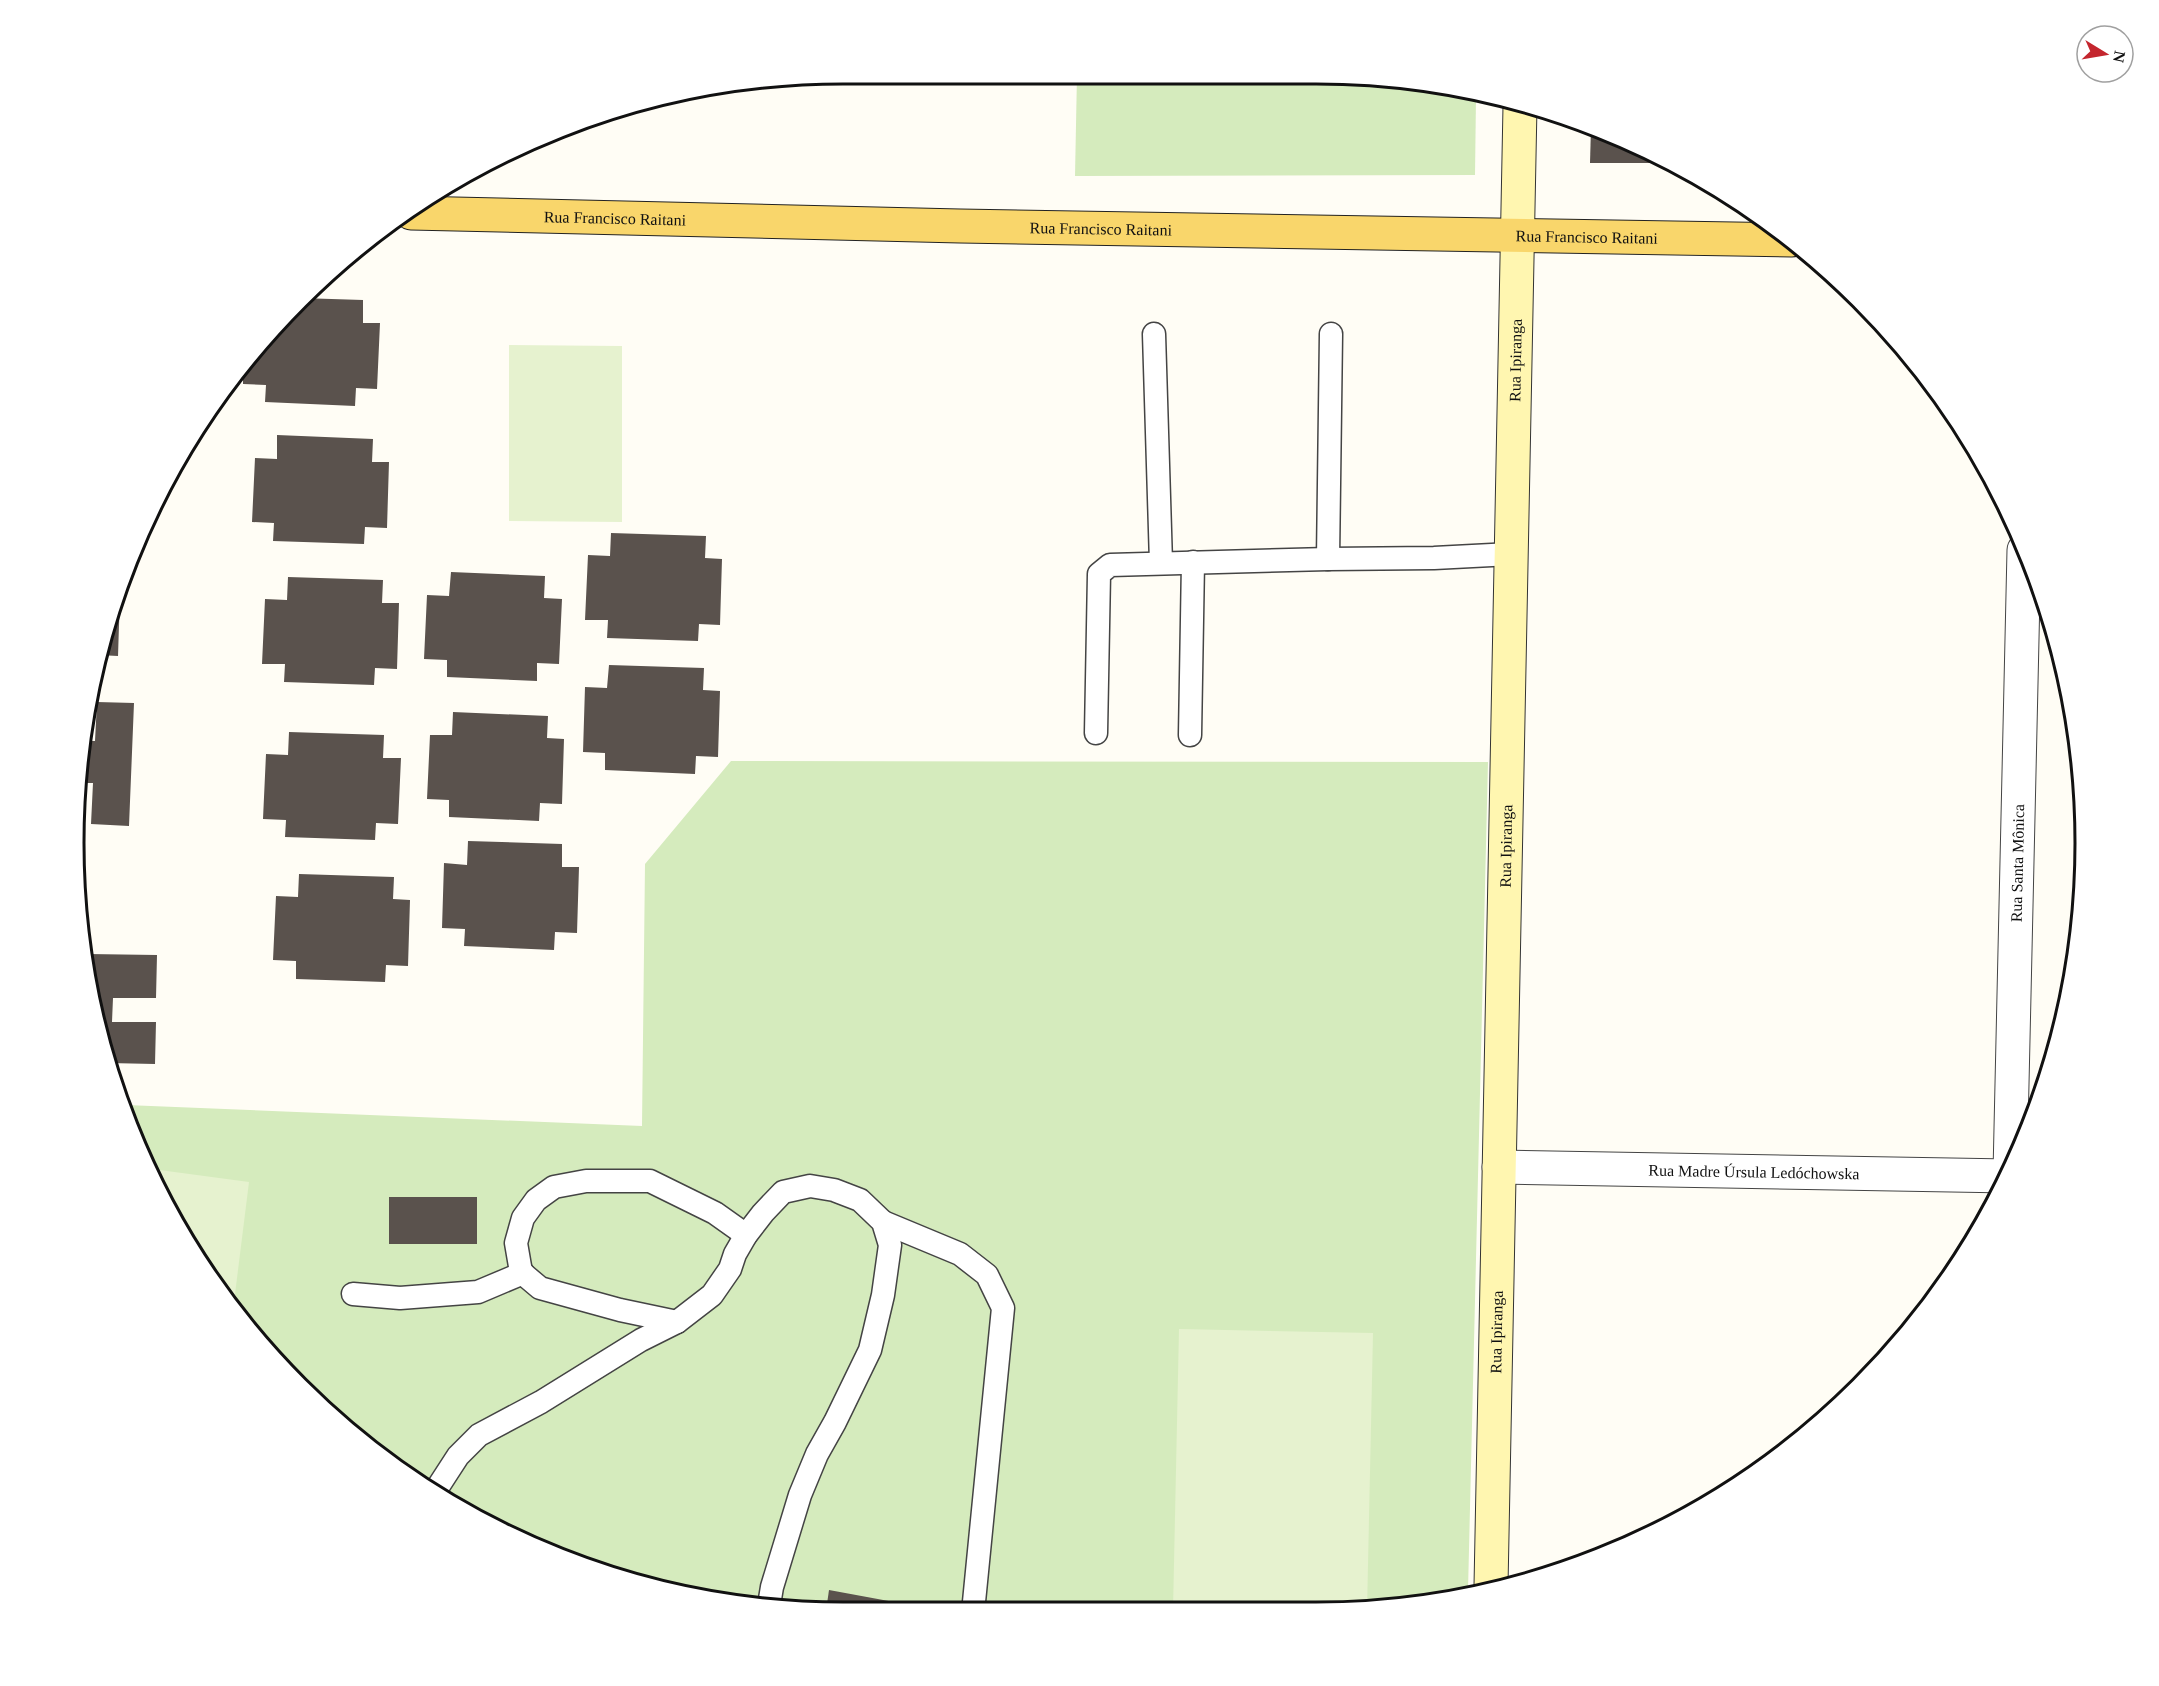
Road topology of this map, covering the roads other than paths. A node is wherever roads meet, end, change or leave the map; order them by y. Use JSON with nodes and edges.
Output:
{"nodes":[{"id":1,"x":1520,"y":112,"type":"edge"},
{"id":2,"x":419,"y":213,"type":"edge"},
{"id":3,"x":1517,"y":235,"type":"junction"},
{"id":4,"x":1776,"y":240,"type":"edge"},
{"id":5,"x":1154,"y":334,"type":"dead end"},
{"id":6,"x":1331,"y":334,"type":"dead end"},
{"id":7,"x":1511,"y":554,"type":"junction"},
{"id":8,"x":1328,"y":559,"type":"junction"},
{"id":9,"x":1193,"y":562,"type":"junction"},
{"id":10,"x":1161,"y":564,"type":"junction"},
{"id":11,"x":2024,"y":570,"type":"edge"},
{"id":12,"x":1096,"y":733,"type":"dead end"},
{"id":13,"x":1190,"y":735,"type":"dead end"},
{"id":14,"x":2010,"y":1150,"type":"edge"},
{"id":15,"x":1499,"y":1167,"type":"junction"},
{"id":16,"x":1999,"y":1175,"type":"edge"},
{"id":17,"x":883,"y":1222,"type":"junction"},
{"id":18,"x":746,"y":1236,"type":"junction"},
{"id":19,"x":523,"y":1273,"type":"junction"},
{"id":20,"x":353,"y":1294,"type":"dead end"},
{"id":21,"x":677,"y":1322,"type":"junction"},
{"id":22,"x":439,"y":1485,"type":"edge"},
{"id":23,"x":1491,"y":1581,"type":"edge"},
{"id":24,"x":770,"y":1598,"type":"edge"},
{"id":25,"x":975,"y":1602,"type":"edge"}],
"edges":[{"from":1,"to":3,"type":"main road","name":"Rua Ipiranga"},
{"from":2,"to":3,"type":"main road","name":"Rua Francisco Raitani"},
{"from":3,"to":4,"type":"main road","name":"Rua Francisco Raitani"},
{"from":3,"to":7,"type":"main road","name":"Rua Ipiranga"},
{"from":5,"to":10,"type":"lane"},
{"from":6,"to":8,"type":"lane"},
{"from":7,"to":8,"type":"lane"},
{"from":7,"to":15,"type":"main road","name":"Rua Ipiranga"},
{"from":8,"to":9,"type":"lane"},
{"from":9,"to":10,"type":"lane"},
{"from":9,"to":13,"type":"lane"},
{"from":10,"to":12,"type":"lane"},
{"from":11,"to":14,"type":"street","name":"Rua Santa Mônica"},
{"from":15,"to":16,"type":"street","name":"Rua Madre Úrsula Ledóchowska"},
{"from":15,"to":23,"type":"main road","name":"Rua Ipiranga"},
{"from":17,"to":18,"type":"lane"},
{"from":17,"to":24,"type":"lane"},
{"from":17,"to":25,"type":"lane"},
{"from":18,"to":19,"type":"lane"},
{"from":18,"to":21,"type":"lane"},
{"from":19,"to":20,"type":"lane"},
{"from":19,"to":21,"type":"lane"},
{"from":21,"to":22,"type":"lane"}]}
